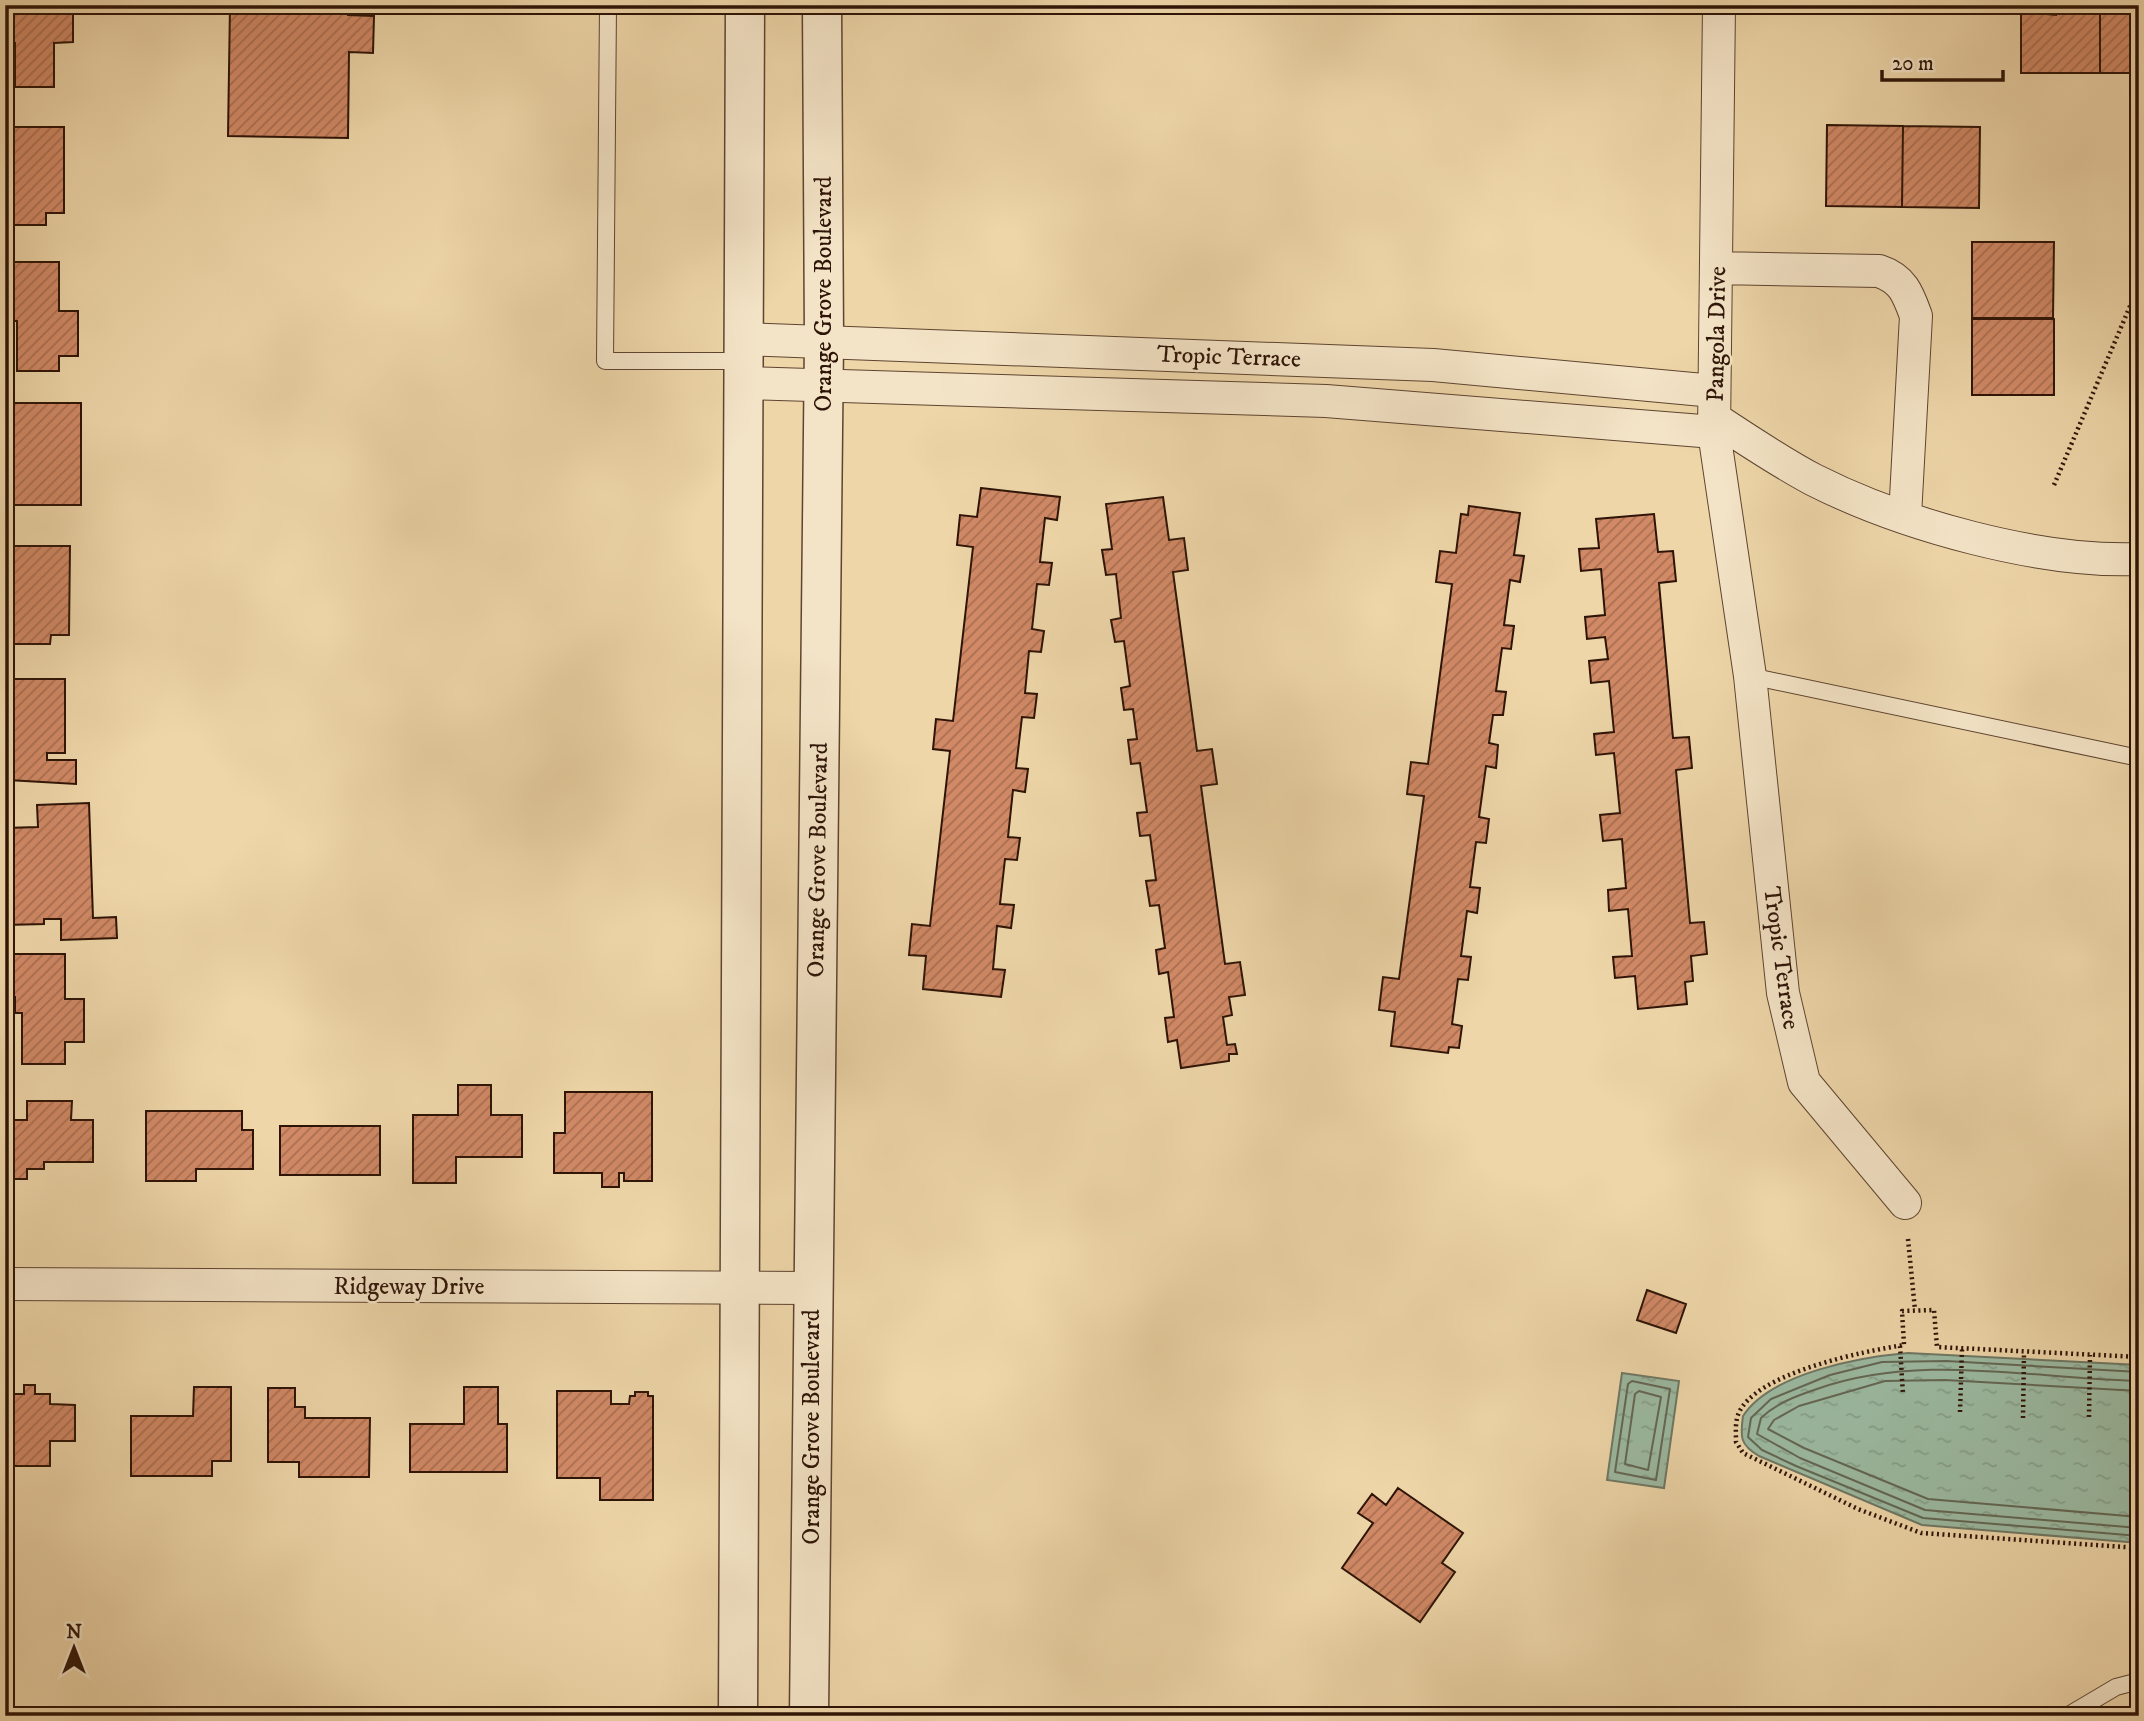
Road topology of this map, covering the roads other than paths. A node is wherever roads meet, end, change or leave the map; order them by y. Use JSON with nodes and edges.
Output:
{"nodes":[{"id":1,"x":608,"y":5,"type":"edge"},
{"id":2,"x":745,"y":5,"type":"edge"},
{"id":3,"x":822,"y":5,"type":"edge"},
{"id":4,"x":1719,"y":5,"type":"edge"},
{"id":5,"x":1717,"y":268,"type":"junction"},
{"id":6,"x":824,"y":340,"type":"junction"},
{"id":7,"x":742,"y":361,"type":"junction"},
{"id":8,"x":824,"y":386,"type":"junction"},
{"id":9,"x":1714,"y":414,"type":"junction"},
{"id":10,"x":1905,"y":516,"type":"junction"},
{"id":11,"x":2139,"y":559,"type":"edge"},
{"id":12,"x":1750,"y":676,"type":"junction"},
{"id":13,"x":2139,"y":758,"type":"edge"},
{"id":14,"x":1905,"y":1203,"type":"road end"},
{"id":15,"x":5,"y":1284,"type":"edge"},
{"id":16,"x":741,"y":1288,"type":"junction"},
{"id":17,"x":812,"y":1288,"type":"junction"},
{"id":18,"x":2139,"y":1681,"type":"edge"},
{"id":19,"x":738,"y":1716,"type":"edge"},
{"id":20,"x":809,"y":1716,"type":"edge"},
{"id":21,"x":2067,"y":1716,"type":"edge"}],
"edges":[{"from":1,"to":7,"type":"lane"},
{"from":2,"to":7,"type":"street"},
{"from":3,"to":6,"type":"street","name":"Orange Grove Boulevard"},
{"from":4,"to":5,"type":"street","name":"Pangola Drive"},
{"from":5,"to":9,"type":"street","name":"Pangola Drive"},
{"from":5,"to":10,"type":"street"},
{"from":6,"to":7,"type":"street","name":"Tropic Terrace"},
{"from":6,"to":8,"type":"street","name":"Orange Grove Boulevard"},
{"from":6,"to":9,"type":"street","name":"Tropic Terrace"},
{"from":7,"to":8,"type":"street","name":"Tropic Terrace"},
{"from":7,"to":16,"type":"street"},
{"from":8,"to":9,"type":"street","name":"Tropic Terrace"},
{"from":8,"to":17,"type":"street","name":"Orange Grove Boulevard"},
{"from":9,"to":10,"type":"street","name":"Pangola Drive"},
{"from":9,"to":12,"type":"street","name":"Tropic Terrace"},
{"from":10,"to":11,"type":"street","name":"Pangola Drive"},
{"from":12,"to":13,"type":"lane"},
{"from":12,"to":14,"type":"street","name":"Tropic Terrace"},
{"from":15,"to":16,"type":"street","name":"Ridgeway Drive"},
{"from":16,"to":17,"type":"street","name":"Ridgeway Drive"},
{"from":16,"to":19,"type":"street"},
{"from":17,"to":20,"type":"street","name":"Orange Grove Boulevard"},
{"from":18,"to":21,"type":"lane"}]}
